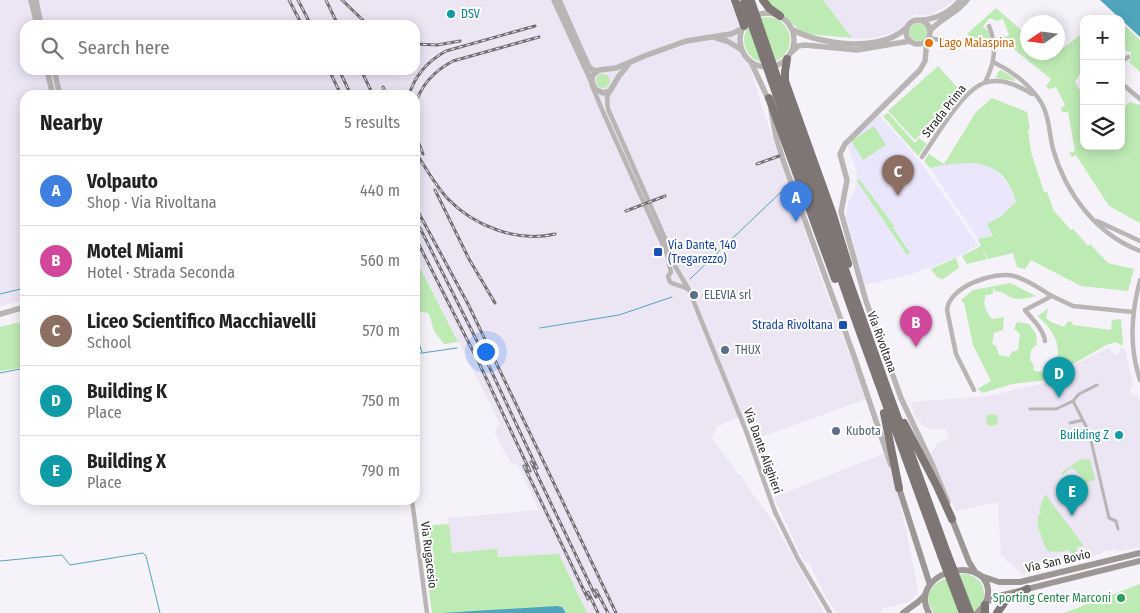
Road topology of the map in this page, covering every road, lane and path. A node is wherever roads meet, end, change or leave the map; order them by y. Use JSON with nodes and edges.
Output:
{"nodes":[{"id":1,"x":31,"y":0,"type":"edge"},
{"id":2,"x":37,"y":0,"type":"edge"},
{"id":3,"x":554,"y":0,"type":"edge"},
{"id":4,"x":559,"y":0,"type":"edge"},
{"id":5,"x":735,"y":0,"type":"edge"},
{"id":6,"x":763,"y":0,"type":"edge"},
{"id":7,"x":960,"y":0,"type":"edge"},
{"id":8,"x":967,"y":0,"type":"edge"},
{"id":9,"x":747,"y":1,"type":"edge"},
{"id":10,"x":780,"y":16,"type":"junction"},
{"id":11,"x":36,"y":20,"type":"edge"},
{"id":12,"x":42,"y":20,"type":"edge"},
{"id":13,"x":922,"y":20,"type":"junction"},
{"id":14,"x":989,"y":26,"type":"dead end"},
{"id":15,"x":907,"y":27,"type":"junction"},
{"id":16,"x":743,"y":28,"type":"junction"},
{"id":17,"x":792,"y":30,"type":"junction"},
{"id":18,"x":709,"y":36,"type":"junction"},
{"id":19,"x":929,"y":36,"type":"junction"},
{"id":20,"x":910,"y":41,"type":"junction"},
{"id":21,"x":742,"y":50,"type":"junction"},
{"id":22,"x":792,"y":51,"type":"junction"},
{"id":23,"x":1128,"y":57,"type":"dead end"},
{"id":24,"x":787,"y":59,"type":"junction"},
{"id":25,"x":1124,"y":60,"type":"edge"},
{"id":26,"x":751,"y":62,"type":"junction"},
{"id":27,"x":993,"y":62,"type":"junction"},
{"id":28,"x":629,"y":64,"type":"junction"},
{"id":29,"x":607,"y":70,"type":"junction"},
{"id":30,"x":598,"y":71,"type":"junction"},
{"id":31,"x":48,"y":75,"type":"edge"},
{"id":32,"x":55,"y":75,"type":"edge"},
{"id":33,"x":774,"y":78,"type":"junction"},
{"id":34,"x":615,"y":82,"type":"junction"},
{"id":35,"x":985,"y":82,"type":"junction"},
{"id":36,"x":593,"y":86,"type":"junction"},
{"id":37,"x":1125,"y":86,"type":"edge"},
{"id":38,"x":52,"y":90,"type":"edge"},
{"id":39,"x":59,"y":90,"type":"edge"},
{"id":40,"x":610,"y":91,"type":"junction"},
{"id":41,"x":769,"y":98,"type":"junction"},
{"id":42,"x":1039,"y":99,"type":"junction"},
{"id":43,"x":1140,"y":99,"type":"edge"},
{"id":44,"x":611,"y":125,"type":"junction"},
{"id":45,"x":922,"y":157,"type":"dead end"},
{"id":46,"x":649,"y":209,"type":"junction"},
{"id":47,"x":1094,"y":220,"type":"junction"},
{"id":48,"x":1140,"y":241,"type":"edge"},
{"id":49,"x":1140,"y":251,"type":"edge"},
{"id":50,"x":678,"y":271,"type":"junction"},
{"id":51,"x":671,"y":272,"type":"junction"},
{"id":52,"x":682,"y":278,"type":"junction"},
{"id":53,"x":1140,"y":280,"type":"edge"},
{"id":54,"x":678,"y":284,"type":"junction"},
{"id":55,"x":689,"y":290,"type":"junction"},
{"id":56,"x":1052,"y":296,"type":"junction"},
{"id":57,"x":850,"y":306,"type":"junction"},
{"id":58,"x":20,"y":308,"type":"edge"},
{"id":59,"x":1132,"y":312,"type":"junction"},
{"id":60,"x":0,"y":314,"type":"edge"},
{"id":61,"x":862,"y":317,"type":"junction"},
{"id":62,"x":858,"y":327,"type":"junction"},
{"id":63,"x":1045,"y":341,"type":"dead end"},
{"id":64,"x":878,"y":364,"type":"junction"},
{"id":65,"x":1140,"y":380,"type":"edge"},
{"id":66,"x":1097,"y":385,"type":"dead end"},
{"id":67,"x":974,"y":390,"type":"dead end"},
{"id":68,"x":1073,"y":401,"type":"junction"},
{"id":69,"x":1030,"y":409,"type":"dead end"},
{"id":70,"x":1083,"y":420,"type":"junction"},
{"id":71,"x":1070,"y":423,"type":"dead end"},
{"id":72,"x":899,"y":488,"type":"junction"},
{"id":73,"x":413,"y":505,"type":"edge"},
{"id":74,"x":952,"y":519,"type":"junction"},
{"id":75,"x":1118,"y":529,"type":"dead end"},
{"id":76,"x":1140,"y":553,"type":"edge"},
{"id":77,"x":944,"y":554,"type":"junction"},
{"id":78,"x":1140,"y":561,"type":"edge"},
{"id":79,"x":979,"y":575,"type":"junction"},
{"id":80,"x":930,"y":585,"type":"junction"},
{"id":81,"x":1027,"y":589,"type":"junction"},
{"id":82,"x":926,"y":594,"type":"junction"},
{"id":83,"x":985,"y":607,"type":"edge"},
{"id":84,"x":427,"y":613,"type":"edge"},
{"id":85,"x":830,"y":613,"type":"edge"},
{"id":86,"x":904,"y":613,"type":"edge"},
{"id":87,"x":929,"y":613,"type":"edge"},
{"id":88,"x":962,"y":613,"type":"edge"},
{"id":89,"x":970,"y":613,"type":"edge"},
{"id":90,"x":977,"y":613,"type":"edge"},
{"id":91,"x":997,"y":613,"type":"edge"}],
"edges":[{"from":1,"to":11,"type":"street"},
{"from":2,"to":12,"type":"street"},
{"from":3,"to":36,"type":"street"},
{"from":4,"to":30,"type":"street"},
{"from":5,"to":16,"type":"highway"},
{"from":6,"to":10,"type":"highway"},
{"from":7,"to":13,"type":"street"},
{"from":8,"to":19,"type":"street"},
{"from":9,"to":33,"type":"highway","bridge":true},
{"from":10,"to":16,"type":"street"},
{"from":10,"to":17,"type":"street"},
{"from":13,"to":15,"type":"street"},
{"from":13,"to":19,"type":"street"},
{"from":14,"to":27,"type":"street","name":"Strada Prima"},
{"from":15,"to":17,"type":"street"},
{"from":15,"to":20,"type":"street"},
{"from":16,"to":18,"type":"street"},
{"from":16,"to":21,"type":"street"},
{"from":17,"to":22,"type":"street"},
{"from":18,"to":21,"type":"street"},
{"from":18,"to":28,"type":"street"},
{"from":19,"to":20,"type":"street"},
{"from":19,"to":74,"type":"street"},
{"from":20,"to":22,"type":"street"},
{"from":21,"to":26,"type":"street"},
{"from":22,"to":24,"type":"street"},
{"from":23,"to":25,"type":"street"},
{"from":24,"to":26,"type":"street"},
{"from":24,"to":61,"type":"highway"},
{"from":26,"to":41,"type":"street"},
{"from":27,"to":35,"type":"street","name":"Strada Prima"},
{"from":27,"to":42,"type":"street"},
{"from":28,"to":29,"type":"street"},
{"from":28,"to":34,"type":"street"},
{"from":29,"to":30,"type":"street"},
{"from":29,"to":34,"type":"street"},
{"from":30,"to":36,"type":"street"},
{"from":31,"to":38,"type":"street"},
{"from":32,"to":39,"type":"street"},
{"from":33,"to":57,"type":"highway","name":"Via Rivoltana"},
{"from":33,"to":61,"type":"highway","name":"Via Rivoltana"},
{"from":34,"to":40,"type":"street"},
{"from":35,"to":42,"type":"street","name":"Strada Prima"},
{"from":35,"to":45,"type":"street","name":"Strada Prima"},
{"from":36,"to":40,"type":"street"},
{"from":36,"to":44,"type":"street"},
{"from":37,"to":43,"type":"street"},
{"from":40,"to":44,"type":"street"},
{"from":41,"to":57,"type":"highway"},
{"from":41,"to":72,"type":"street"},
{"from":42,"to":47,"type":"street"},
{"from":44,"to":46,"type":"street"},
{"from":46,"to":50,"type":"street"},
{"from":46,"to":51,"type":"street"},
{"from":47,"to":48,"type":"street"},
{"from":47,"to":49,"type":"street"},
{"from":50,"to":51,"type":"street"},
{"from":50,"to":52,"type":"street"},
{"from":51,"to":54,"type":"street"},
{"from":52,"to":54,"type":"street"},
{"from":52,"to":55,"type":"street","name":"Via Dante Alighieri"},
{"from":53,"to":59,"type":"street"},
{"from":54,"to":55,"type":"street"},
{"from":55,"to":85,"type":"street","name":"Via Dante Alighieri"},
{"from":56,"to":59,"type":"street"},
{"from":56,"to":63,"type":"street"},
{"from":56,"to":67,"type":"street"},
{"from":57,"to":62,"type":"highway","name":"Via Rivoltana"},
{"from":58,"to":60,"type":"street"},
{"from":59,"to":65,"type":"street"},
{"from":61,"to":64,"type":"highway","name":"Via Rivoltana"},
{"from":62,"to":72,"type":"highway"},
{"from":62,"to":77,"type":"highway","name":"Via Rivoltana"},
{"from":64,"to":74,"type":"highway"},
{"from":64,"to":77,"type":"highway","name":"Via Rivoltana"},
{"from":66,"to":68,"type":"street"},
{"from":68,"to":69,"type":"street"},
{"from":68,"to":70,"type":"street"},
{"from":70,"to":71,"type":"street"},
{"from":70,"to":75,"type":"street"},
{"from":72,"to":80,"type":"main road"},
{"from":73,"to":84,"type":"street","name":"Via Rugacesio"},
{"from":74,"to":79,"type":"main road"},
{"from":76,"to":79,"type":"main road","name":"Via San Bovio"},
{"from":77,"to":88,"type":"highway","name":"Via Rivoltana","bridge":true},
{"from":77,"to":89,"type":"highway","name":"Via Rivoltana","bridge":true},
{"from":78,"to":81,"type":"main road","name":"Via San Bovio"},
{"from":79,"to":80,"type":"main road","name":"Via San Bovio"},
{"from":79,"to":83,"type":"main road"},
{"from":80,"to":82,"type":"main road"},
{"from":81,"to":83,"type":"main road","name":"Via San Bovio"},
{"from":81,"to":91,"type":"highway"},
{"from":82,"to":86,"type":"main road"},
{"from":82,"to":87,"type":"main road"},
{"from":83,"to":90,"type":"main road"}]}
